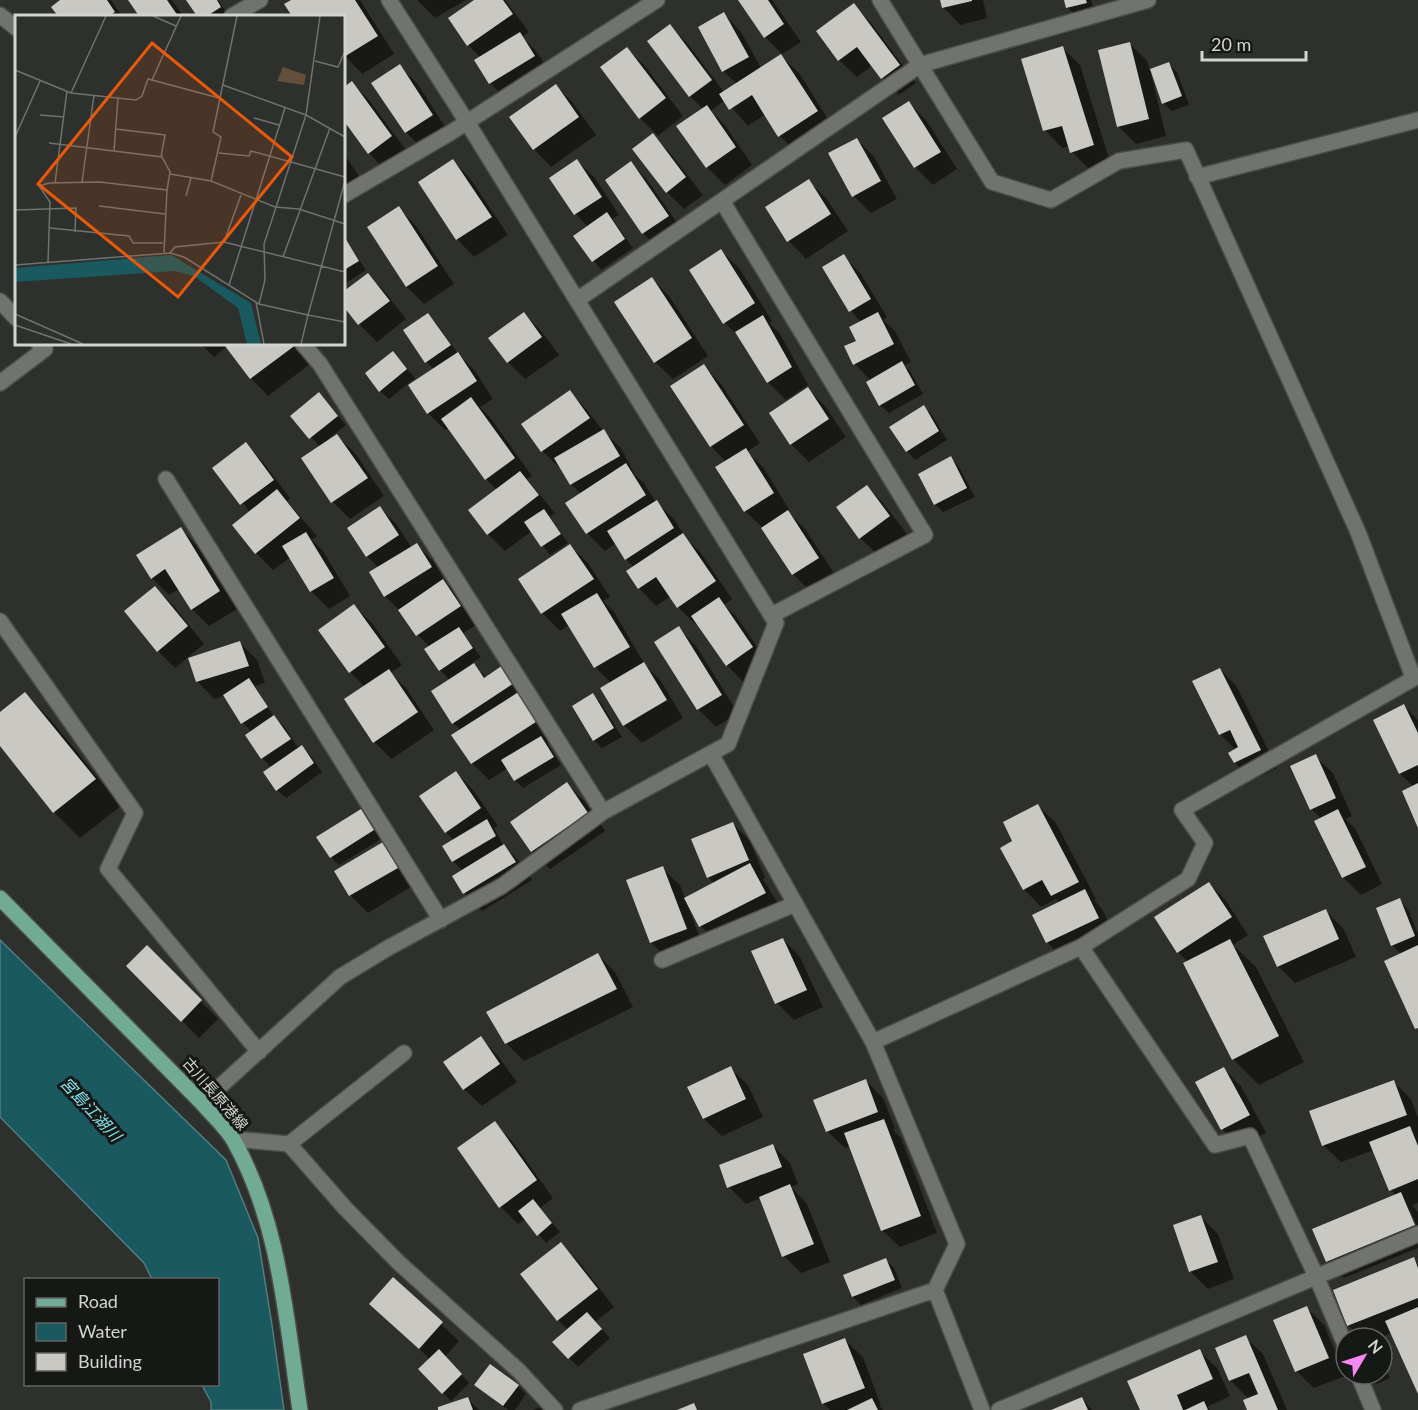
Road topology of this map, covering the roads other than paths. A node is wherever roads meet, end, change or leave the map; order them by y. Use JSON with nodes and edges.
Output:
{"nodes":[{"id":1,"x":260,"y":0,"type":"edge"},
{"id":2,"x":389,"y":0,"type":"edge"},
{"id":3,"x":657,"y":0,"type":"edge"},
{"id":4,"x":880,"y":0,"type":"edge"},
{"id":5,"x":1148,"y":0,"type":"edge"},
{"id":6,"x":0,"y":15,"type":"edge"},
{"id":7,"x":234,"y":15,"type":"edge"},
{"id":8,"x":15,"y":27,"type":"edge"},
{"id":9,"x":920,"y":65,"type":"junction"},
{"id":10,"x":1418,"y":120,"type":"edge"},
{"id":11,"x":466,"y":122,"type":"junction"},
{"id":12,"x":1197,"y":177,"type":"junction"},
{"id":13,"x":345,"y":194,"type":"edge"},
{"id":14,"x":722,"y":201,"type":"junction"},
{"id":15,"x":577,"y":300,"type":"junction"},
{"id":16,"x":0,"y":301,"type":"edge"},
{"id":17,"x":15,"y":317,"type":"edge"},
{"id":18,"x":40,"y":345,"type":"edge"},
{"id":19,"x":304,"y":345,"type":"edge"},
{"id":20,"x":0,"y":383,"type":"edge"},
{"id":21,"x":166,"y":479,"type":"dead end"},
{"id":22,"x":772,"y":615,"type":"junction"},
{"id":23,"x":0,"y":621,"type":"edge"},
{"id":24,"x":1416,"y":677,"type":"edge"},
{"id":25,"x":711,"y":754,"type":"junction"},
{"id":26,"x":603,"y":812,"type":"junction"},
{"id":27,"x":0,"y":898,"type":"edge"},
{"id":28,"x":795,"y":904,"type":"junction"},
{"id":29,"x":441,"y":920,"type":"junction"},
{"id":30,"x":1081,"y":947,"type":"junction"},
{"id":31,"x":662,"y":960,"type":"dead end"},
{"id":32,"x":873,"y":1042,"type":"junction"},
{"id":33,"x":259,"y":1052,"type":"junction"},
{"id":34,"x":404,"y":1053,"type":"dead end"},
{"id":35,"x":202,"y":1102,"type":"junction"},
{"id":36,"x":233,"y":1139,"type":"junction"},
{"id":37,"x":289,"y":1144,"type":"junction"},
{"id":38,"x":1418,"y":1234,"type":"edge"},
{"id":39,"x":1317,"y":1278,"type":"junction"},
{"id":40,"x":935,"y":1290,"type":"junction"},
{"id":41,"x":1337,"y":1326,"type":"edge"},
{"id":42,"x":1363,"y":1386,"type":"edge"},
{"id":43,"x":300,"y":1410,"type":"edge"},
{"id":44,"x":555,"y":1410,"type":"edge"},
{"id":45,"x":580,"y":1410,"type":"edge"},
{"id":46,"x":982,"y":1410,"type":"edge"},
{"id":47,"x":999,"y":1410,"type":"edge"},
{"id":48,"x":1373,"y":1410,"type":"edge"}],
"edges":[{"from":1,"to":7,"type":"street"},
{"from":2,"to":11,"type":"street"},
{"from":3,"to":11,"type":"street"},
{"from":4,"to":9,"type":"street"},
{"from":5,"to":9,"type":"street"},
{"from":6,"to":8,"type":"street"},
{"from":9,"to":12,"type":"street"},
{"from":9,"to":14,"type":"street"},
{"from":10,"to":12,"type":"street"},
{"from":11,"to":13,"type":"street"},
{"from":11,"to":15,"type":"street"},
{"from":12,"to":24,"type":"street"},
{"from":14,"to":15,"type":"street"},
{"from":14,"to":22,"type":"street"},
{"from":15,"to":22,"type":"street"},
{"from":16,"to":17,"type":"street"},
{"from":18,"to":20,"type":"street"},
{"from":19,"to":26,"type":"street"},
{"from":21,"to":29,"type":"street"},
{"from":22,"to":25,"type":"street"},
{"from":23,"to":33,"type":"street"},
{"from":24,"to":30,"type":"street"},
{"from":25,"to":26,"type":"street"},
{"from":25,"to":28,"type":"street"},
{"from":26,"to":29,"type":"street"},
{"from":27,"to":35,"type":"main road","name":"古川長原港線"},
{"from":28,"to":31,"type":"street"},
{"from":28,"to":32,"type":"street"},
{"from":29,"to":33,"type":"street"},
{"from":30,"to":32,"type":"street"},
{"from":30,"to":39,"type":"street"},
{"from":32,"to":40,"type":"street"},
{"from":33,"to":35,"type":"street"},
{"from":34,"to":37,"type":"street"},
{"from":35,"to":36,"type":"main road","name":"古川長原港線"},
{"from":36,"to":37,"type":"street"},
{"from":36,"to":43,"type":"main road","name":"古川長原港線"},
{"from":37,"to":44,"type":"street"},
{"from":38,"to":39,"type":"street"},
{"from":39,"to":41,"type":"street"},
{"from":39,"to":47,"type":"street"},
{"from":40,"to":45,"type":"street"},
{"from":40,"to":46,"type":"street"},
{"from":42,"to":48,"type":"street"}]}
